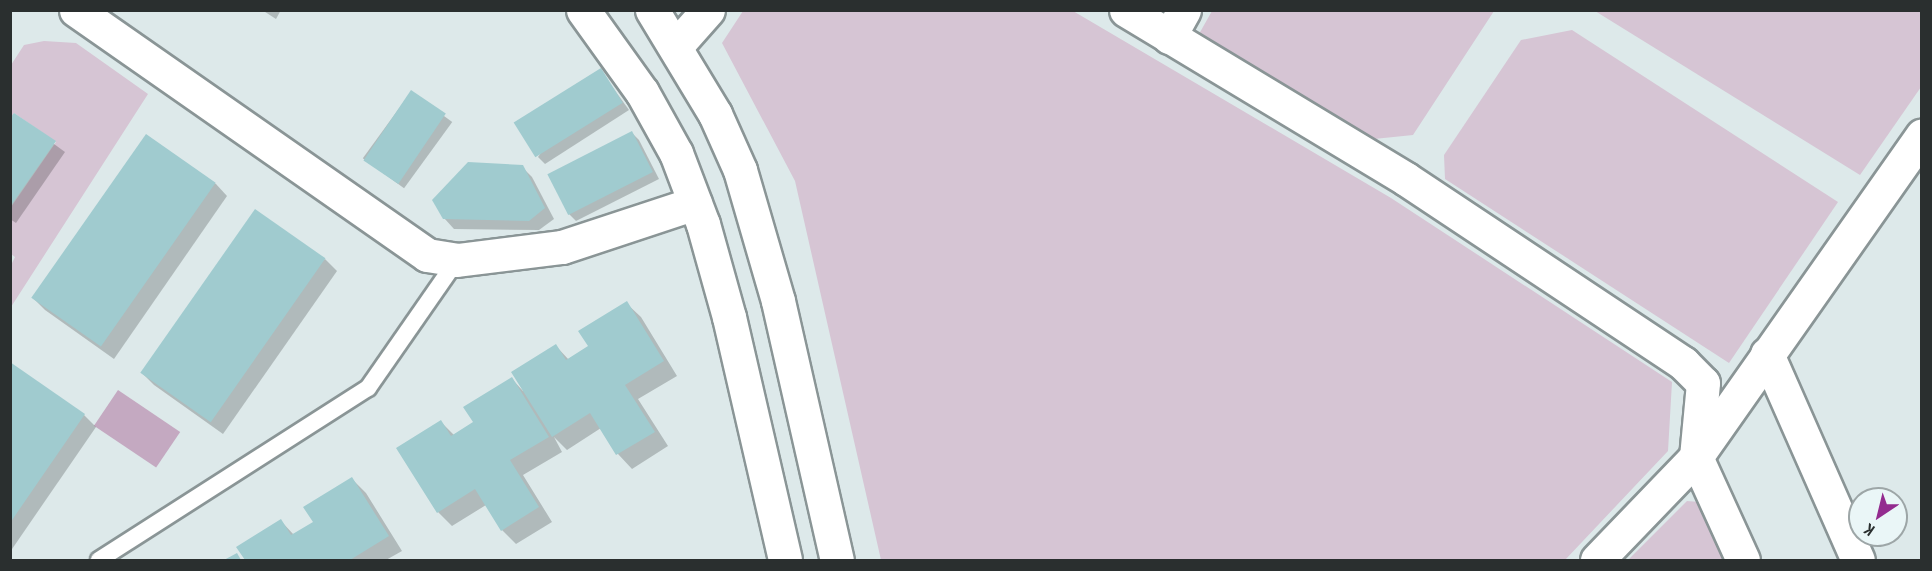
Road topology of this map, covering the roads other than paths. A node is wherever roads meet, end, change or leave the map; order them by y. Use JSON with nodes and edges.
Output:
{"nodes":[{"id":1,"x":76,"y":10,"type":"edge"},
{"id":2,"x":583,"y":10,"type":"edge"},
{"id":3,"x":652,"y":10,"type":"edge"},
{"id":4,"x":708,"y":10,"type":"edge"},
{"id":5,"x":1125,"y":10,"type":"edge"},
{"id":6,"x":1177,"y":24,"type":"edge"},
{"id":7,"x":676,"y":46,"type":"junction"},
{"id":8,"x":1920,"y":145,"type":"edge"},
{"id":9,"x":695,"y":202,"type":"junction"},
{"id":10,"x":457,"y":260,"type":"junction"},
{"id":11,"x":1767,"y":354,"type":"junction"},
{"id":12,"x":1696,"y":457,"type":"junction"},
{"id":13,"x":99,"y":561,"type":"edge"},
{"id":14,"x":785,"y":561,"type":"edge"},
{"id":15,"x":837,"y":561,"type":"edge"},
{"id":16,"x":1597,"y":561,"type":"edge"},
{"id":17,"x":1743,"y":561,"type":"edge"},
{"id":18,"x":1858,"y":561,"type":"edge"}],
"edges":[{"from":1,"to":10,"type":"street"},
{"from":2,"to":9,"type":"street"},
{"from":3,"to":7,"type":"street"},
{"from":4,"to":7,"type":"street"},
{"from":5,"to":6,"type":"street"},
{"from":6,"to":12,"type":"street"},
{"from":7,"to":15,"type":"street"},
{"from":8,"to":11,"type":"street"},
{"from":9,"to":10,"type":"street"},
{"from":9,"to":14,"type":"street"},
{"from":10,"to":13,"type":"lane"},
{"from":11,"to":12,"type":"street"},
{"from":11,"to":18,"type":"street"},
{"from":12,"to":16,"type":"street"},
{"from":12,"to":17,"type":"street"}]}
